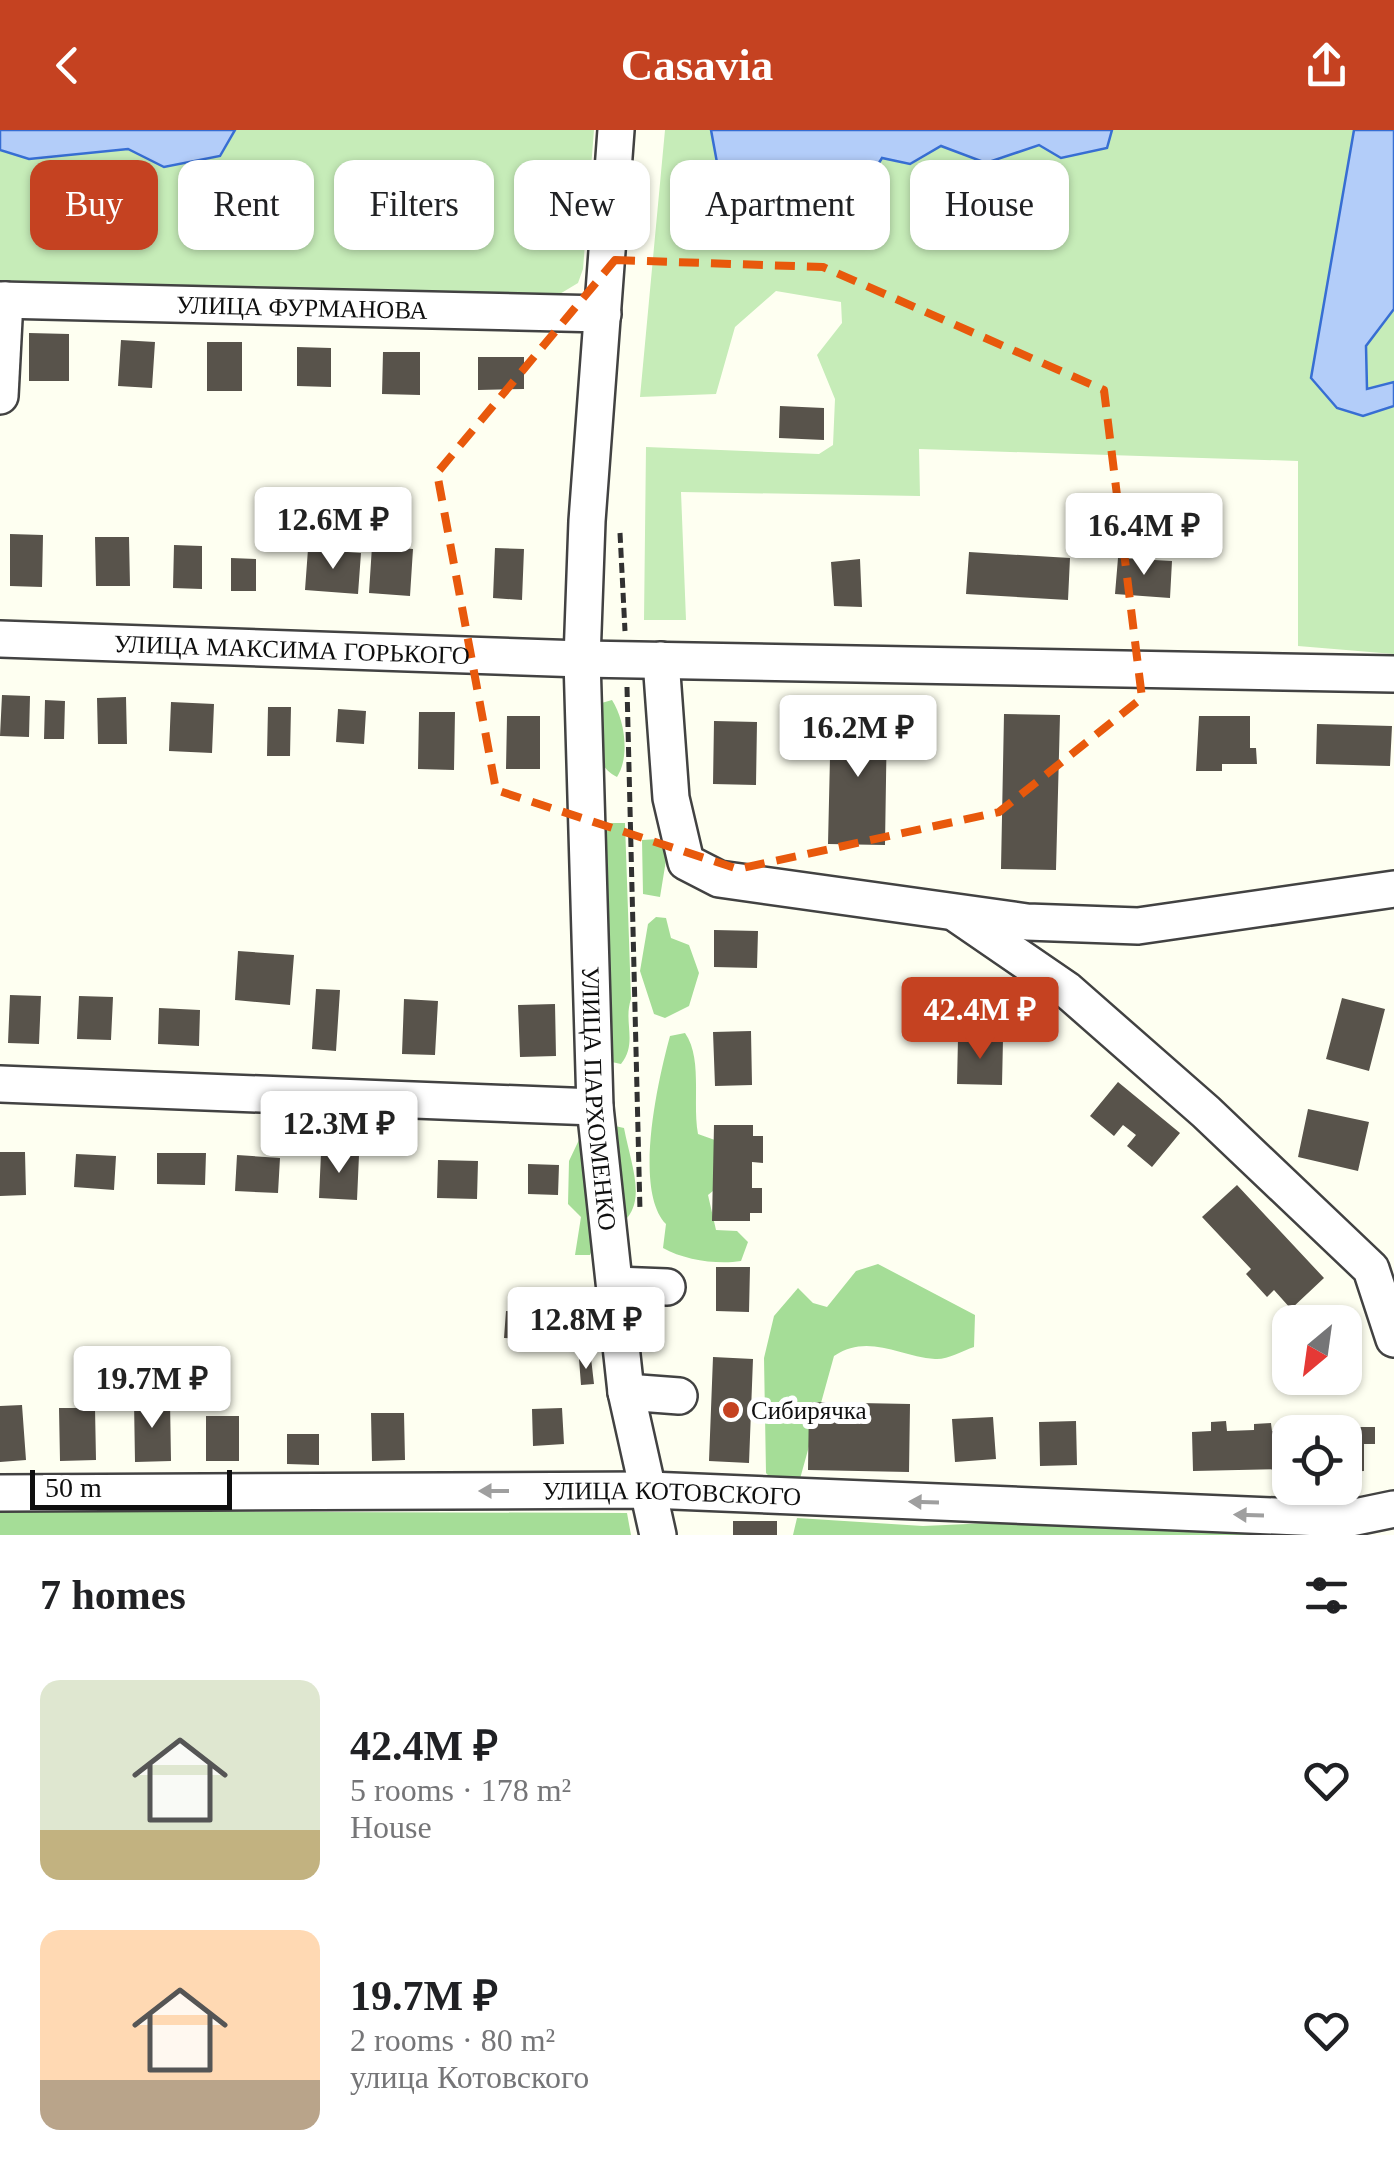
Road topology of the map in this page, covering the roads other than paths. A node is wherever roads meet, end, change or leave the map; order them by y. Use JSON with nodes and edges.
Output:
{"nodes":[{"id":1,"x":616,"y":130,"type":"edge"},
{"id":2,"x":2,"y":300,"type":"edge"},
{"id":3,"x":603,"y":314,"type":"junction"},
{"id":4,"x":0,"y":396,"type":"edge"},
{"id":5,"x":0,"y":638,"type":"edge"},
{"id":6,"x":582,"y":659,"type":"junction"},
{"id":7,"x":661,"y":660,"type":"junction"},
{"id":8,"x":1394,"y":674,"type":"edge"},
{"id":9,"x":1394,"y":889,"type":"edge"},
{"id":10,"x":953,"y":912,"type":"junction"},
{"id":11,"x":0,"y":1084,"type":"edge"},
{"id":12,"x":596,"y":1107,"type":"junction"},
{"id":13,"x":614,"y":1285,"type":"junction"},
{"id":14,"x":667,"y":1287,"type":"dead end"},
{"id":15,"x":1394,"y":1338,"type":"edge"},
{"id":16,"x":626,"y":1392,"type":"junction"},
{"id":17,"x":678,"y":1396,"type":"dead end"},
{"id":18,"x":648,"y":1490,"type":"junction"},
{"id":19,"x":0,"y":1493,"type":"edge"},
{"id":20,"x":1394,"y":1509,"type":"edge"},
{"id":21,"x":1346,"y":1527,"type":"edge"},
{"id":22,"x":662,"y":1534,"type":"edge"}],
"edges":[{"from":1,"to":3,"type":"street","name":"УЛИЦА ПАРХОМЕНКО"},
{"from":2,"to":3,"type":"street","name":"УЛИЦА ФУРМАНОВА"},
{"from":2,"to":4,"type":"street"},
{"from":3,"to":6,"type":"street","name":"УЛИЦА ПАРХОМЕНКО"},
{"from":5,"to":6,"type":"street","name":"УЛИЦА МАКСИМА ГОРЬКОГО"},
{"from":6,"to":7,"type":"street"},
{"from":6,"to":12,"type":"street","name":"УЛИЦА ПАРХОМЕНКО"},
{"from":7,"to":8,"type":"street"},
{"from":7,"to":10,"type":"street"},
{"from":9,"to":10,"type":"street"},
{"from":10,"to":15,"type":"street"},
{"from":11,"to":12,"type":"street"},
{"from":12,"to":13,"type":"street","name":"УЛИЦА ПАРХОМЕНКО"},
{"from":13,"to":14,"type":"street"},
{"from":13,"to":16,"type":"street","name":"УЛИЦА ПАРХОМЕНКО"},
{"from":16,"to":17,"type":"street"},
{"from":16,"to":18,"type":"street","name":"УЛИЦА ПАРХОМЕНКО"},
{"from":18,"to":19,"type":"street","name":"УЛИЦА КОТОВСКОГО","one_way":true},
{"from":21,"to":18,"type":"street","name":"УЛИЦА КОТОВСКОГО","one_way":true},
{"from":18,"to":22,"type":"street","name":"УЛИЦА ПАРХОМЕНКО"},
{"from":20,"to":21,"type":"street","name":"УЛИЦА КОТОВСКОГО"}]}
